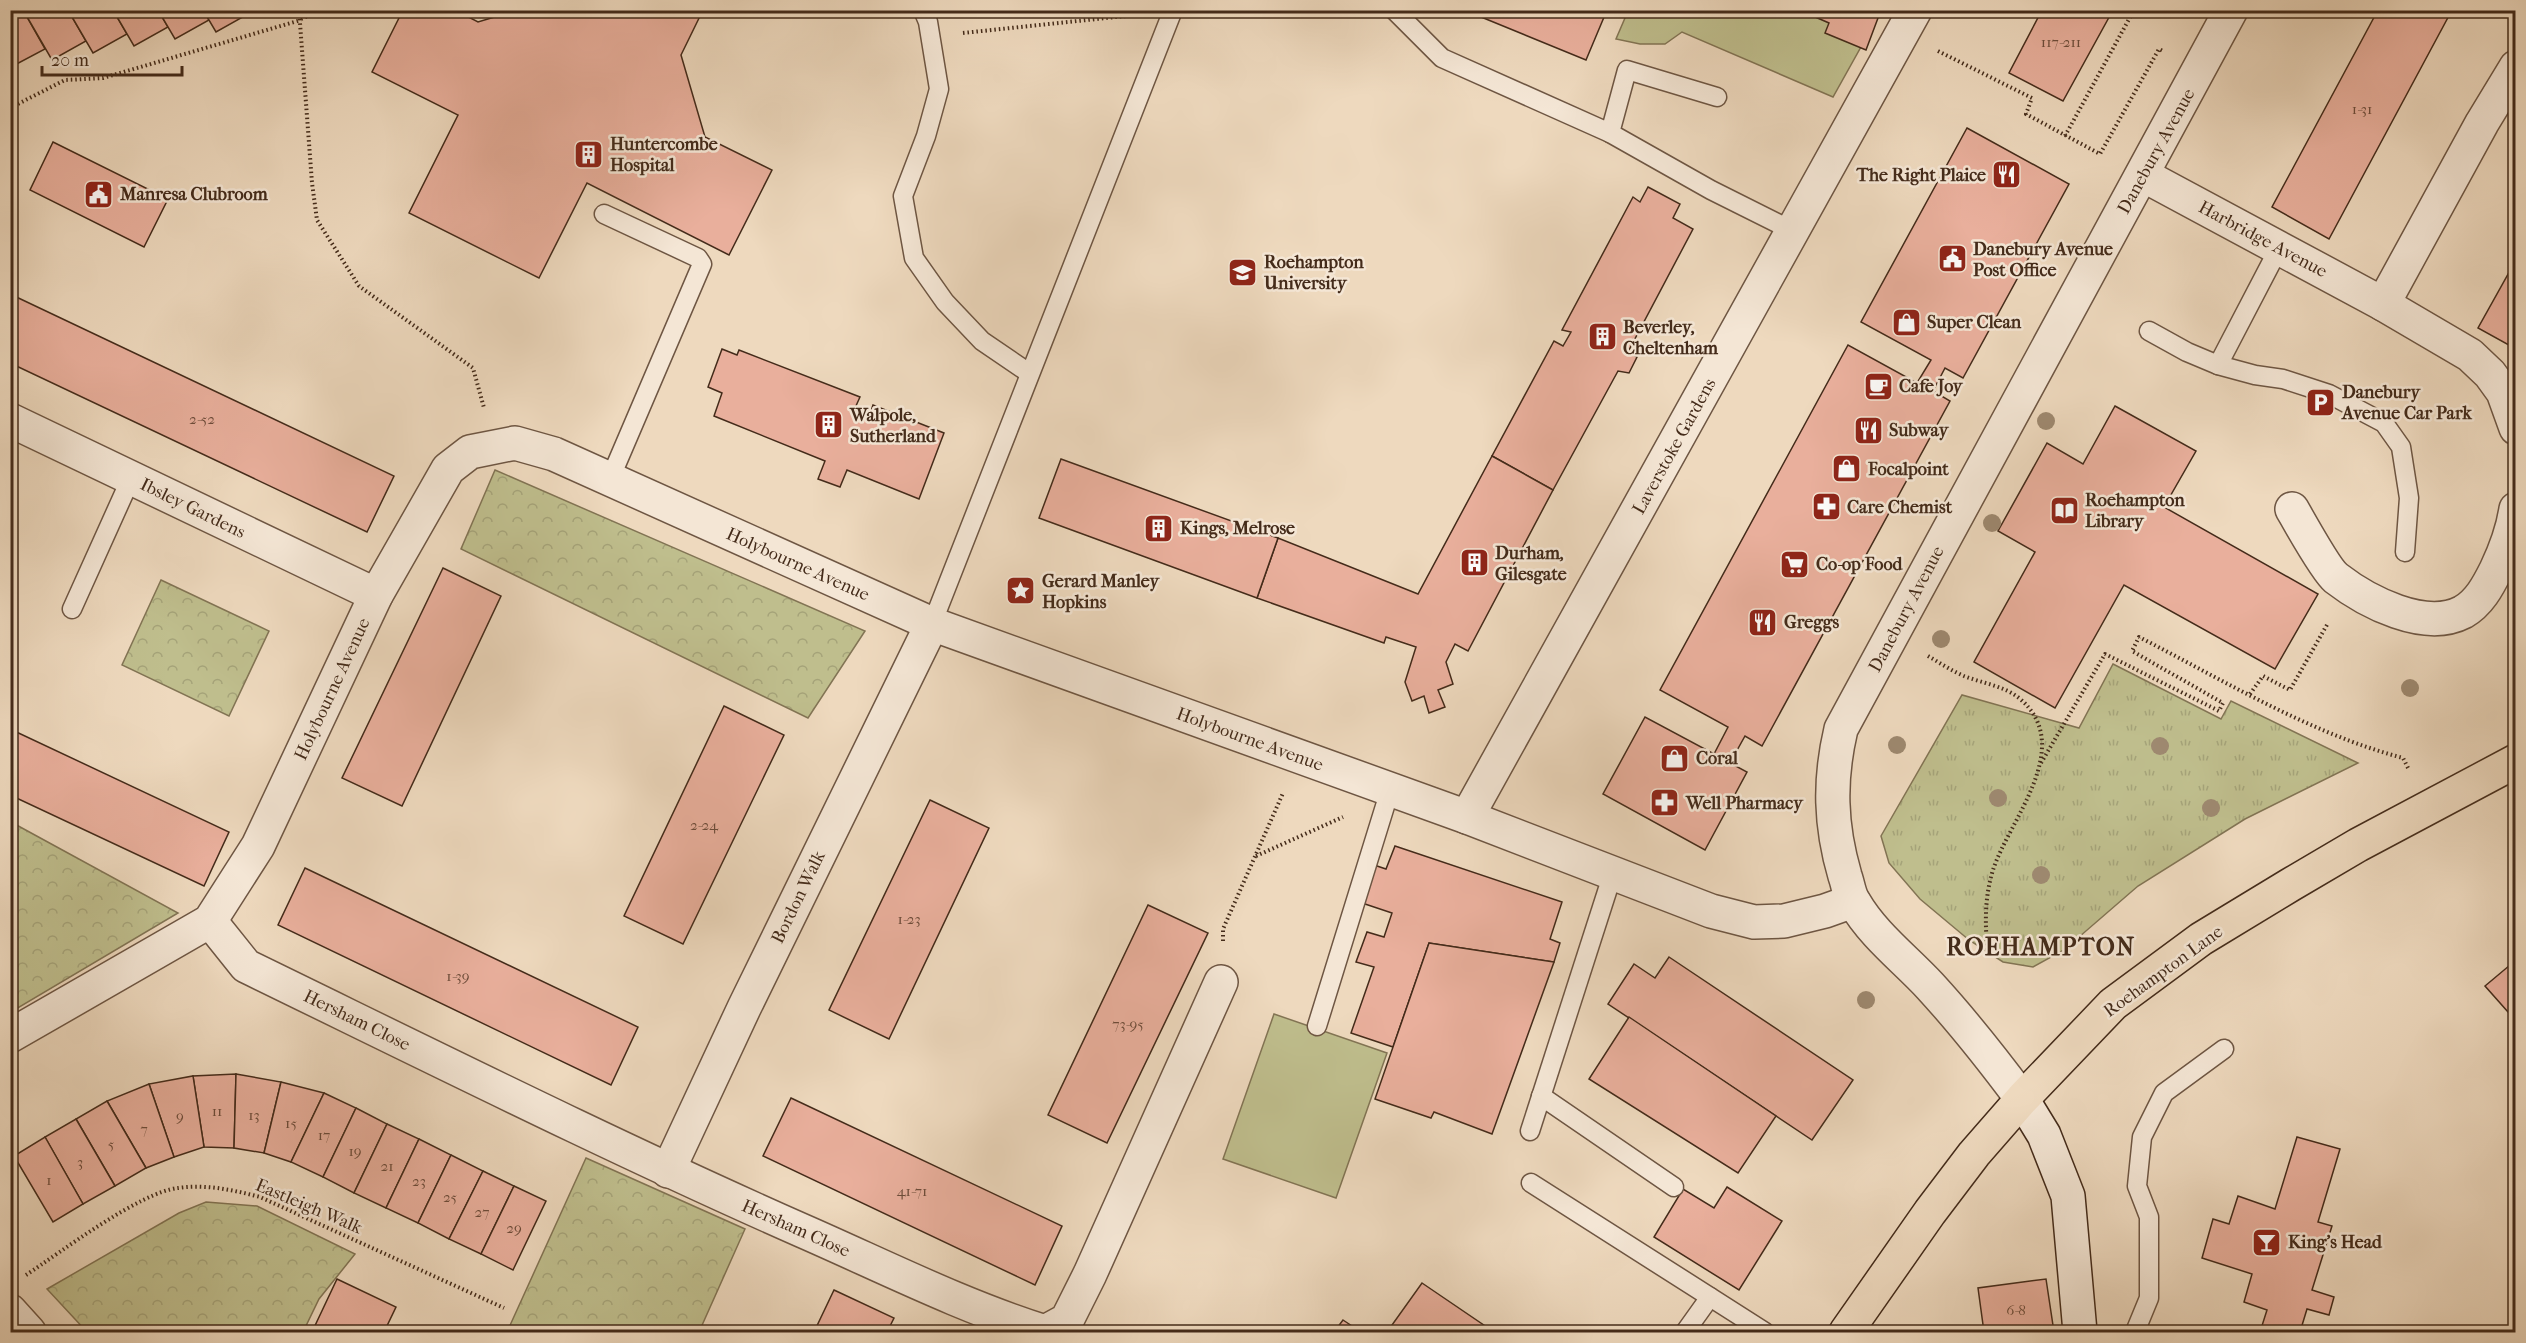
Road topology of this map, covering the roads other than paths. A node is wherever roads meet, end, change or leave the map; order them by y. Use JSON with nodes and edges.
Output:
{"nodes":[{"id":1,"x":923,"y":10,"type":"edge"},
{"id":2,"x":1394,"y":10,"type":"edge"},
{"id":3,"x":2231,"y":10,"type":"edge"},
{"id":4,"x":1173,"y":11,"type":"edge"},
{"id":5,"x":1909,"y":22,"type":"edge"},
{"id":6,"x":2516,"y":67,"type":"edge"},
{"id":7,"x":1717,"y":97,"type":"dead end"},
{"id":8,"x":1610,"y":133,"type":"junction"},
{"id":9,"x":2143,"y":175,"type":"junction"},
{"id":10,"x":604,"y":214,"type":"dead end"},
{"id":11,"x":1793,"y":231,"type":"junction"},
{"id":12,"x":2279,"y":248,"type":"junction"},
{"id":13,"x":2383,"y":304,"type":"junction"},
{"id":14,"x":2149,"y":331,"type":"dead end"},
{"id":15,"x":2218,"y":365,"type":"junction"},
{"id":16,"x":1029,"y":373,"type":"junction"},
{"id":17,"x":10,"y":420,"type":"edge"},
{"id":18,"x":2516,"y":428,"type":"edge"},
{"id":19,"x":131,"y":478,"type":"junction"},
{"id":20,"x":610,"y":479,"type":"junction"},
{"id":21,"x":2292,"y":509,"type":"dead end"},
{"id":22,"x":2516,"y":509,"type":"edge"},
{"id":23,"x":2405,"y":552,"type":"dead end"},
{"id":24,"x":376,"y":596,"type":"junction"},
{"id":25,"x":72,"y":609,"type":"dead end"},
{"id":26,"x":932,"y":624,"type":"junction"},
{"id":27,"x":2513,"y":767,"type":"edge"},
{"id":28,"x":1378,"y":786,"type":"junction"},
{"id":29,"x":1467,"y":817,"type":"junction"},
{"id":30,"x":1613,"y":873,"type":"junction"},
{"id":31,"x":1853,"y":901,"type":"junction"},
{"id":32,"x":210,"y":921,"type":"junction"},
{"id":33,"x":1221,"y":982,"type":"road end"},
{"id":34,"x":1317,"y":1026,"type":"dead end"},
{"id":35,"x":10,"y":1036,"type":"edge"},
{"id":36,"x":2224,"y":1049,"type":"dead end"},
{"id":37,"x":1541,"y":1096,"type":"junction"},
{"id":38,"x":2022,"y":1099,"type":"junction"},
{"id":39,"x":1530,"y":1131,"type":"dead end"},
{"id":40,"x":668,"y":1171,"type":"junction"},
{"id":41,"x":1530,"y":1183,"type":"dead end"},
{"id":42,"x":1674,"y":1187,"type":"dead end"},
{"id":43,"x":1710,"y":1297,"type":"junction"},
{"id":44,"x":10,"y":1311,"type":"edge"},
{"id":45,"x":29,"y":1332,"type":"edge"},
{"id":46,"x":1045,"y":1332,"type":"edge"},
{"id":47,"x":1685,"y":1332,"type":"edge"},
{"id":48,"x":1765,"y":1332,"type":"edge"},
{"id":49,"x":1846,"y":1332,"type":"edge"},
{"id":50,"x":2080,"y":1332,"type":"edge"},
{"id":51,"x":2135,"y":1332,"type":"edge"}],
"edges":[{"from":1,"to":16,"type":"lane"},
{"from":2,"to":8,"type":"lane"},
{"from":3,"to":9,"type":"street","name":"Danebury Avenue"},
{"from":4,"to":16,"type":"lane"},
{"from":5,"to":11,"type":"street","name":"Laverstoke Gardens"},
{"from":6,"to":13,"type":"street"},
{"from":7,"to":8,"type":"lane"},
{"from":8,"to":11,"type":"lane"},
{"from":9,"to":12,"type":"street","name":"Harbridge Avenue"},
{"from":9,"to":31,"type":"street","name":"Danebury Avenue"},
{"from":10,"to":20,"type":"lane"},
{"from":11,"to":29,"type":"street","name":"Laverstoke Gardens"},
{"from":12,"to":13,"type":"street","name":"Harbridge Avenue"},
{"from":12,"to":15,"type":"lane"},
{"from":13,"to":18,"type":"street","name":"Harbridge Avenue"},
{"from":14,"to":15,"type":"lane"},
{"from":15,"to":23,"type":"lane"},
{"from":16,"to":26,"type":"lane"},
{"from":17,"to":19,"type":"street","name":"Ibsley Gardens"},
{"from":19,"to":24,"type":"street","name":"Ibsley Gardens"},
{"from":19,"to":25,"type":"lane"},
{"from":20,"to":24,"type":"street","name":"Holybourne Avenue"},
{"from":20,"to":26,"type":"street","name":"Holybourne Avenue"},
{"from":21,"to":22,"type":"street"},
{"from":24,"to":32,"type":"street","name":"Holybourne Avenue"},
{"from":26,"to":28,"type":"street","name":"Holybourne Avenue"},
{"from":26,"to":40,"type":"street","name":"Bordon Walk"},
{"from":27,"to":38,"type":"highway","name":"Roehampton Lane"},
{"from":28,"to":29,"type":"street","name":"Holybourne Avenue"},
{"from":28,"to":34,"type":"lane"},
{"from":29,"to":30,"type":"street","name":"Holybourne Avenue"},
{"from":30,"to":31,"type":"street","name":"Holybourne Avenue"},
{"from":30,"to":37,"type":"lane"},
{"from":31,"to":38,"type":"street","name":"Danebury Avenue"},
{"from":32,"to":35,"type":"street","name":"Holybourne Avenue"},
{"from":32,"to":40,"type":"street","name":"Hersham Close"},
{"from":33,"to":46,"type":"street","name":"Hersham Close"},
{"from":36,"to":51,"type":"lane"},
{"from":37,"to":39,"type":"lane"},
{"from":37,"to":42,"type":"lane"},
{"from":38,"to":49,"type":"highway","name":"Roehampton Lane"},
{"from":38,"to":50,"type":"street","name":"Danebury Avenue"},
{"from":40,"to":46,"type":"street","name":"Hersham Close"},
{"from":41,"to":43,"type":"lane"},
{"from":43,"to":47,"type":"lane"},
{"from":43,"to":48,"type":"lane"},
{"from":44,"to":45,"type":"street"}]}
